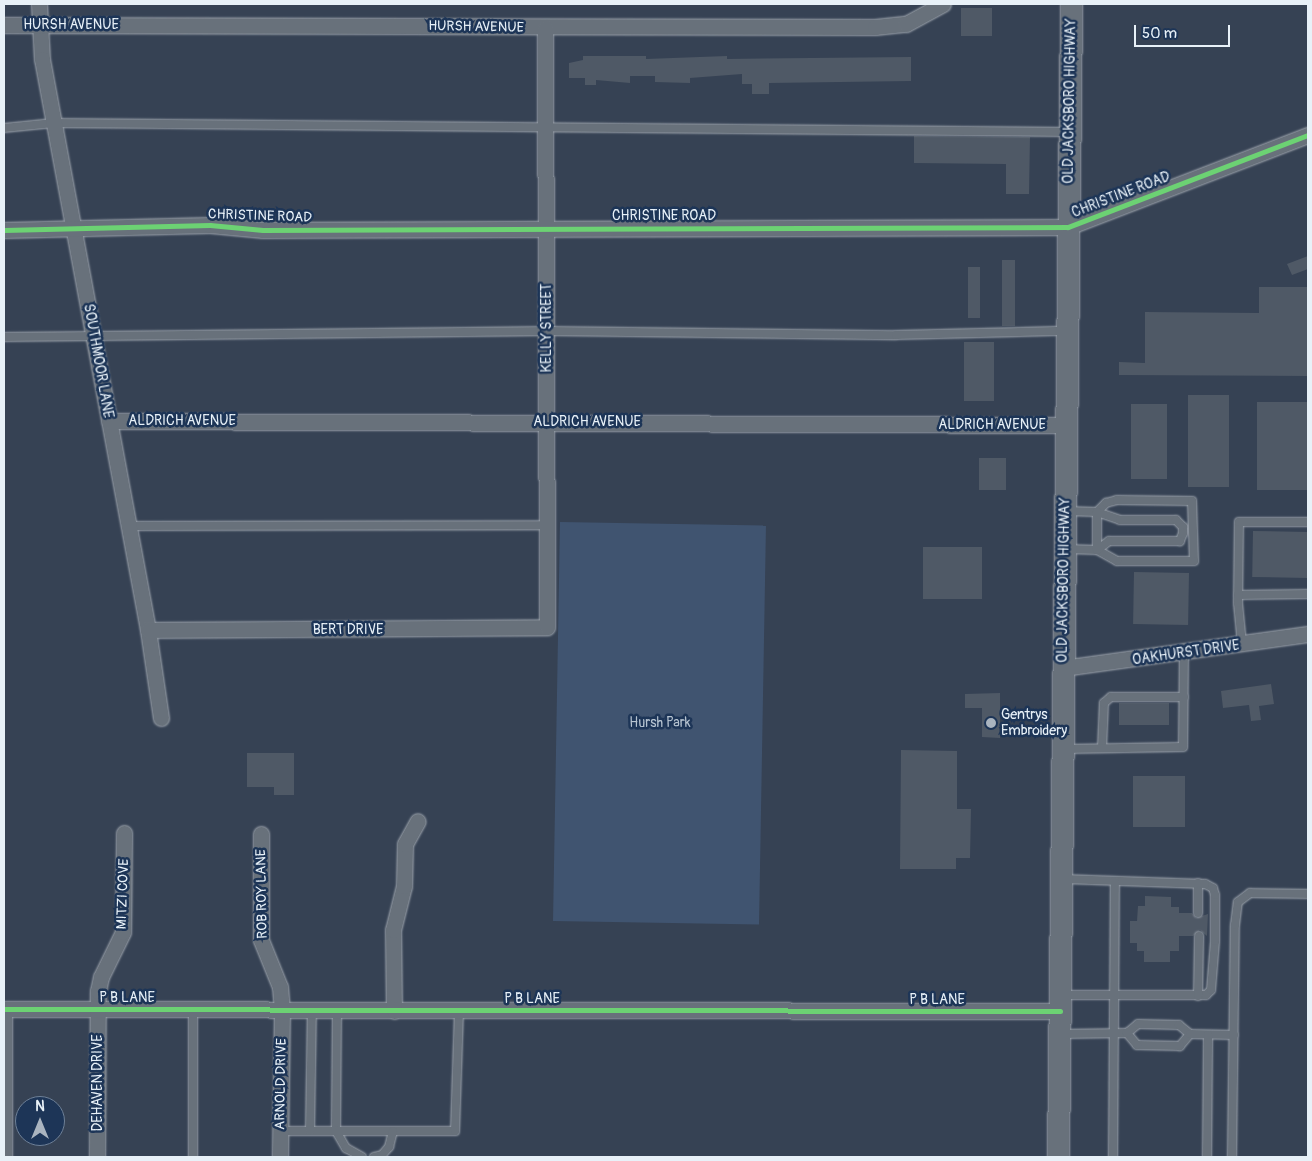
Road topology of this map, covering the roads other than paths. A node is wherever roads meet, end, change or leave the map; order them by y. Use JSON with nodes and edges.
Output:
{"nodes":[{"id":1,"x":39,"y":4,"type":"edge"},
{"id":2,"x":943,"y":4,"type":"edge"},
{"id":3,"x":1071,"y":4,"type":"edge"},
{"id":4,"x":4,"y":25,"type":"edge"},
{"id":5,"x":38,"y":25,"type":"junction"},
{"id":6,"x":545,"y":28,"type":"junction"},
{"id":7,"x":54,"y":123,"type":"junction"},
{"id":8,"x":4,"y":128,"type":"edge"},
{"id":9,"x":544,"y":128,"type":"junction"},
{"id":10,"x":1069,"y":132,"type":"junction"},
{"id":11,"x":1308,"y":135,"type":"edge"},
{"id":12,"x":74,"y":226,"type":"junction"},
{"id":13,"x":547,"y":227,"type":"junction"},
{"id":14,"x":1068,"y":227,"type":"junction"},
{"id":15,"x":4,"y":230,"type":"edge"},
{"id":16,"x":547,"y":331,"type":"junction"},
{"id":17,"x":1067,"y":331,"type":"junction"},
{"id":18,"x":93,"y":335,"type":"junction"},
{"id":19,"x":4,"y":337,"type":"edge"},
{"id":20,"x":109,"y":421,"type":"junction"},
{"id":21,"x":547,"y":423,"type":"junction"},
{"id":22,"x":1066,"y":425,"type":"junction"},
{"id":23,"x":1065,"y":511,"type":"junction"},
{"id":24,"x":1098,"y":512,"type":"junction"},
{"id":25,"x":1308,"y":522,"type":"edge"},
{"id":26,"x":546,"y":525,"type":"junction"},
{"id":27,"x":128,"y":526,"type":"junction"},
{"id":28,"x":1065,"y":549,"type":"junction"},
{"id":29,"x":1098,"y":550,"type":"junction"},
{"id":30,"x":1308,"y":594,"type":"edge"},
{"id":31,"x":1238,"y":595,"type":"junction"},
{"id":32,"x":547,"y":627,"type":"joint"},
{"id":33,"x":148,"y":630,"type":"junction"},
{"id":34,"x":1308,"y":634,"type":"edge"},
{"id":35,"x":1242,"y":644,"type":"junction"},
{"id":36,"x":1184,"y":653,"type":"junction"},
{"id":37,"x":1064,"y":668,"type":"junction"},
{"id":38,"x":1184,"y":696,"type":"junction"},
{"id":39,"x":161,"y":718,"type":"dead end"},
{"id":40,"x":1102,"y":748,"type":"junction"},
{"id":41,"x":1062,"y":749,"type":"junction"},
{"id":42,"x":418,"y":822,"type":"dead end"},
{"id":43,"x":124,"y":833,"type":"dead end"},
{"id":44,"x":261,"y":834,"type":"dead end"},
{"id":45,"x":1061,"y":879,"type":"junction"},
{"id":46,"x":1115,"y":881,"type":"junction"},
{"id":47,"x":1198,"y":883,"type":"junction"},
{"id":48,"x":1308,"y":894,"type":"edge"},
{"id":49,"x":1198,"y":914,"type":"dead end"},
{"id":50,"x":1199,"y":936,"type":"dead end"},
{"id":51,"x":1114,"y":996,"type":"junction"},
{"id":52,"x":1198,"y":996,"type":"junction"},
{"id":53,"x":1060,"y":1003,"type":"junction"},
{"id":54,"x":6,"y":1009,"type":"edge"},
{"id":55,"x":98,"y":1009,"type":"junction"},
{"id":56,"x":193,"y":1010,"type":"junction"},
{"id":57,"x":282,"y":1010,"type":"junction"},
{"id":58,"x":312,"y":1010,"type":"junction"},
{"id":59,"x":337,"y":1010,"type":"junction"},
{"id":60,"x":394,"y":1010,"type":"junction"},
{"id":61,"x":459,"y":1010,"type":"junction"},
{"id":62,"x":1114,"y":1033,"type":"junction"},
{"id":63,"x":1127,"y":1033,"type":"junction"},
{"id":64,"x":1059,"y":1034,"type":"junction"},
{"id":65,"x":1190,"y":1034,"type":"junction"},
{"id":66,"x":1208,"y":1034,"type":"junction"},
{"id":67,"x":1234,"y":1035,"type":"junction"},
{"id":68,"x":280,"y":1130,"type":"junction"},
{"id":69,"x":310,"y":1131,"type":"junction"},
{"id":70,"x":336,"y":1131,"type":"junction"},
{"id":71,"x":392,"y":1131,"type":"junction"},
{"id":72,"x":8,"y":1157,"type":"edge"},
{"id":73,"x":98,"y":1157,"type":"edge"},
{"id":74,"x":193,"y":1157,"type":"edge"},
{"id":75,"x":280,"y":1157,"type":"edge"},
{"id":76,"x":362,"y":1157,"type":"edge"},
{"id":77,"x":374,"y":1157,"type":"edge"},
{"id":78,"x":1058,"y":1157,"type":"edge"},
{"id":79,"x":1113,"y":1157,"type":"edge"},
{"id":80,"x":1207,"y":1157,"type":"edge"},
{"id":81,"x":1232,"y":1157,"type":"edge"}],
"edges":[{"from":1,"to":5,"type":"street","name":"SOUTHMOOR LANE"},
{"from":2,"to":6,"type":"street","name":"HURSH AVENUE"},
{"from":3,"to":10,"type":"main road","name":"OLD JACKSBORO HIGHWAY"},
{"from":4,"to":5,"type":"street","name":"HURSH AVENUE"},
{"from":5,"to":6,"type":"street","name":"HURSH AVENUE"},
{"from":5,"to":7,"type":"street","name":"SOUTHMOOR LANE"},
{"from":6,"to":9,"type":"street","name":"KELLY STREET"},
{"from":7,"to":8,"type":"lane"},
{"from":7,"to":9,"type":"lane"},
{"from":7,"to":12,"type":"street","name":"SOUTHMOOR LANE"},
{"from":9,"to":10,"type":"lane"},
{"from":9,"to":13,"type":"street","name":"KELLY STREET"},
{"from":10,"to":14,"type":"main road","name":"OLD JACKSBORO HIGHWAY"},
{"from":11,"to":14,"type":"street","name":"CHRISTINE ROAD"},
{"from":12,"to":13,"type":"street","name":"CHRISTINE ROAD"},
{"from":12,"to":15,"type":"street","name":"CHRISTINE ROAD"},
{"from":12,"to":18,"type":"street","name":"SOUTHMOOR LANE"},
{"from":13,"to":14,"type":"street","name":"CHRISTINE ROAD"},
{"from":13,"to":16,"type":"street","name":"KELLY STREET"},
{"from":14,"to":17,"type":"main road","name":"OLD JACKSBORO HIGHWAY"},
{"from":16,"to":17,"type":"lane"},
{"from":16,"to":18,"type":"lane"},
{"from":16,"to":21,"type":"street","name":"KELLY STREET"},
{"from":17,"to":22,"type":"main road","name":"OLD JACKSBORO HIGHWAY"},
{"from":18,"to":19,"type":"lane"},
{"from":18,"to":20,"type":"street","name":"SOUTHMOOR LANE"},
{"from":20,"to":21,"type":"street","name":"ALDRICH AVENUE"},
{"from":20,"to":27,"type":"street","name":"SOUTHMOOR LANE"},
{"from":21,"to":22,"type":"street","name":"ALDRICH AVENUE"},
{"from":21,"to":26,"type":"street","name":"KELLY STREET"},
{"from":22,"to":23,"type":"main road","name":"OLD JACKSBORO HIGHWAY"},
{"from":23,"to":24,"type":"lane"},
{"from":23,"to":28,"type":"main road","name":"OLD JACKSBORO HIGHWAY"},
{"from":24,"to":29,"type":"lane"},
{"from":24,"to":29,"type":"lane"},
{"from":24,"to":29,"type":"lane"},
{"from":25,"to":31,"type":"lane"},
{"from":26,"to":27,"type":"lane"},
{"from":26,"to":32,"type":"street","name":"KELLY STREET"},
{"from":27,"to":33,"type":"street","name":"SOUTHMOOR LANE"},
{"from":28,"to":29,"type":"lane"},
{"from":28,"to":37,"type":"main road","name":"OLD JACKSBORO HIGHWAY"},
{"from":30,"to":31,"type":"lane"},
{"from":31,"to":35,"type":"lane"},
{"from":32,"to":33,"type":"street","name":"BERT DRIVE"},
{"from":33,"to":39,"type":"street","name":"SOUTHMOOR LANE"},
{"from":34,"to":35,"type":"street","name":"OAKHURST DRIVE"},
{"from":35,"to":36,"type":"street","name":"OAKHURST DRIVE"},
{"from":36,"to":37,"type":"street","name":"OAKHURST DRIVE"},
{"from":36,"to":38,"type":"lane"},
{"from":37,"to":41,"type":"main road","name":"OLD JACKSBORO HIGHWAY"},
{"from":38,"to":40,"type":"lane"},
{"from":38,"to":40,"type":"lane"},
{"from":40,"to":41,"type":"lane"},
{"from":41,"to":45,"type":"main road","name":"OLD JACKSBORO HIGHWAY"},
{"from":42,"to":60,"type":"street"},
{"from":43,"to":55,"type":"street","name":"MITZI COVE"},
{"from":44,"to":57,"type":"street","name":"ROB ROY LANE"},
{"from":45,"to":46,"type":"lane"},
{"from":45,"to":53,"type":"main road","name":"OLD JACKSBORO HIGHWAY"},
{"from":46,"to":47,"type":"lane"},
{"from":46,"to":51,"type":"lane"},
{"from":47,"to":49,"type":"lane"},
{"from":47,"to":52,"type":"lane"},
{"from":48,"to":67,"type":"lane"},
{"from":50,"to":52,"type":"lane"},
{"from":51,"to":52,"type":"lane"},
{"from":51,"to":53,"type":"lane"},
{"from":51,"to":62,"type":"lane"},
{"from":53,"to":61,"type":"street","name":"P B LANE"},
{"from":53,"to":64,"type":"main road","name":"OLD JACKSBORO HIGHWAY"},
{"from":54,"to":55,"type":"street","name":"P B LANE"},
{"from":54,"to":72,"type":"lane"},
{"from":55,"to":56,"type":"street","name":"P B LANE"},
{"from":55,"to":73,"type":"street","name":"DEHAVEN DRIVE"},
{"from":56,"to":57,"type":"street","name":"P B LANE"},
{"from":56,"to":74,"type":"lane"},
{"from":57,"to":58,"type":"street","name":"P B LANE"},
{"from":57,"to":68,"type":"street","name":"ARNOLD DRIVE"},
{"from":58,"to":59,"type":"street","name":"P B LANE"},
{"from":58,"to":69,"type":"lane"},
{"from":59,"to":60,"type":"street","name":"P B LANE"},
{"from":59,"to":70,"type":"lane"},
{"from":60,"to":61,"type":"street","name":"P B LANE"},
{"from":61,"to":71,"type":"lane"},
{"from":62,"to":63,"type":"lane"},
{"from":62,"to":64,"type":"lane"},
{"from":62,"to":79,"type":"lane"},
{"from":63,"to":65,"type":"lane"},
{"from":63,"to":65,"type":"lane"},
{"from":64,"to":78,"type":"main road","name":"OLD JACKSBORO HIGHWAY"},
{"from":65,"to":66,"type":"lane"},
{"from":66,"to":67,"type":"lane"},
{"from":66,"to":80,"type":"lane"},
{"from":67,"to":81,"type":"lane"},
{"from":68,"to":69,"type":"lane"},
{"from":68,"to":75,"type":"street","name":"ARNOLD DRIVE"},
{"from":69,"to":70,"type":"lane"},
{"from":70,"to":71,"type":"lane"},
{"from":70,"to":76,"type":"lane"},
{"from":71,"to":77,"type":"lane"}]}
